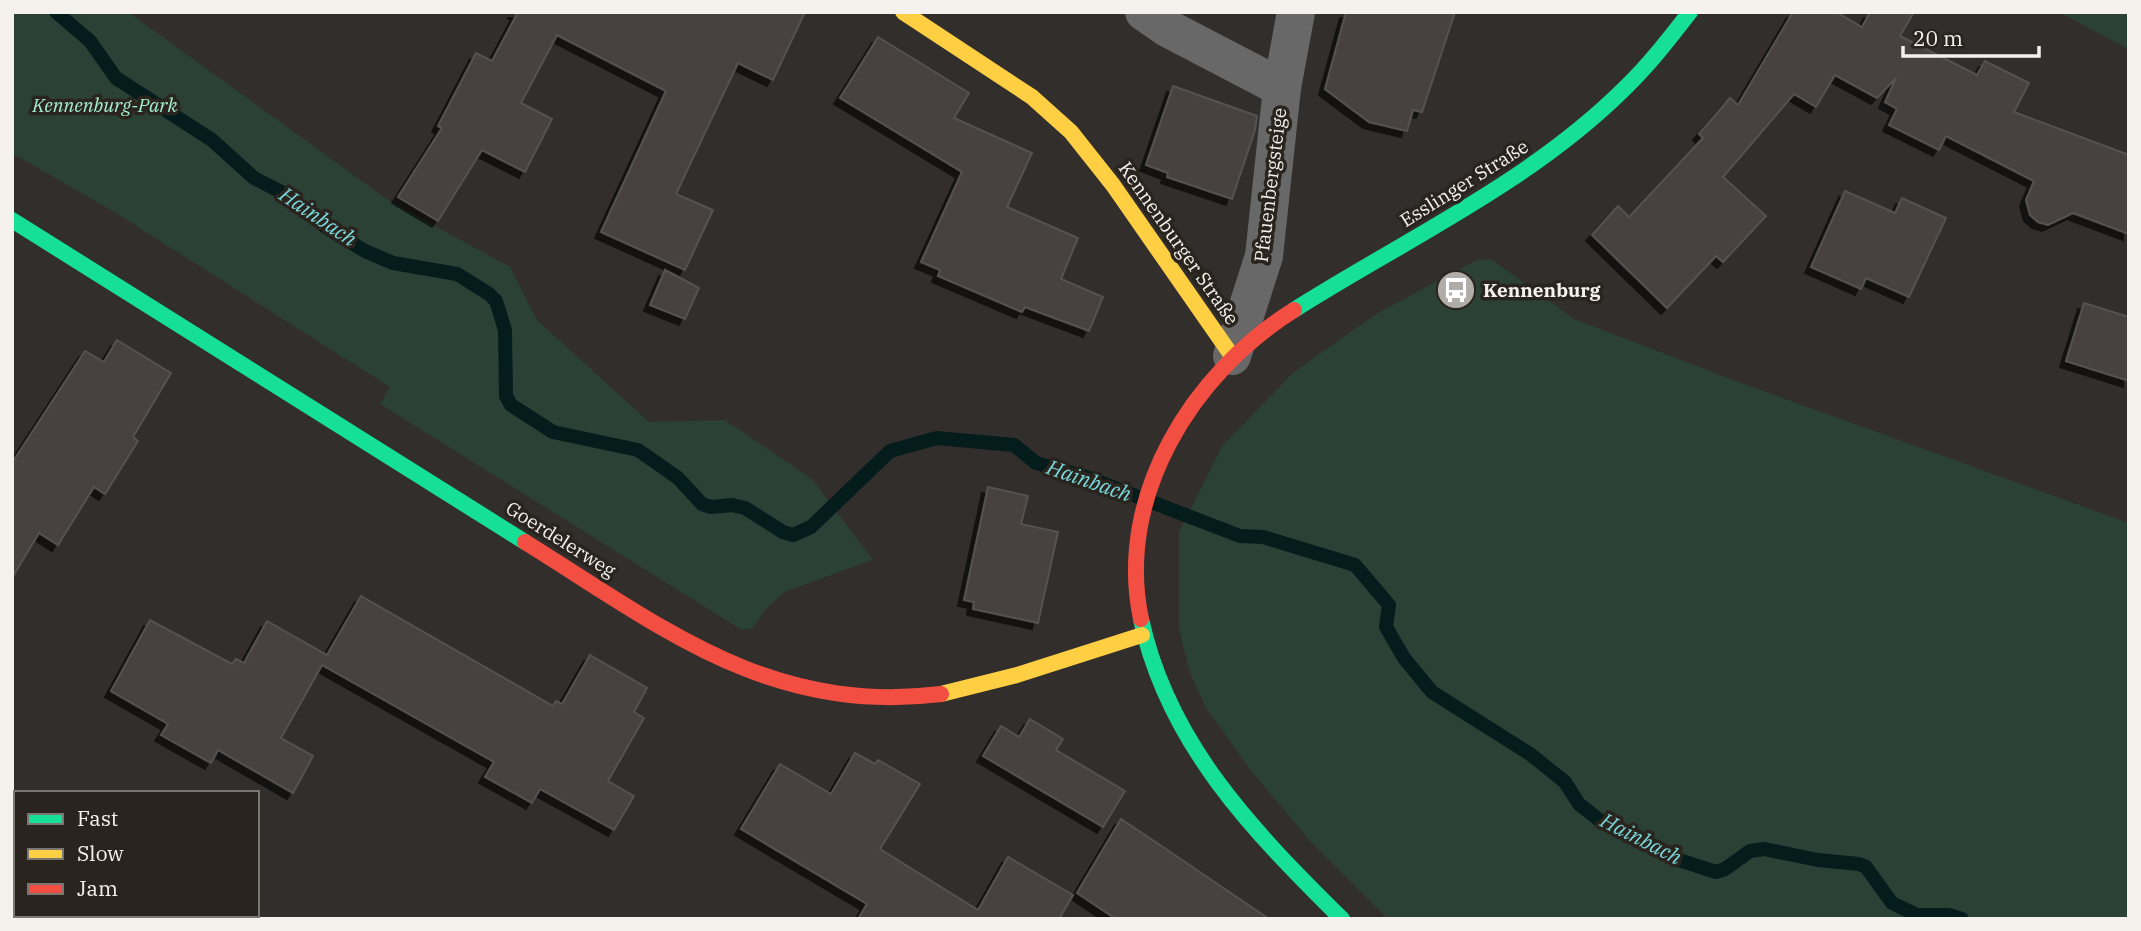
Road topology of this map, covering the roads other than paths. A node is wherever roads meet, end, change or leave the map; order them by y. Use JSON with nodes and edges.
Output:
{"nodes":[{"id":1,"x":902,"y":12,"type":"edge"},
{"id":2,"x":1144,"y":12,"type":"edge"},
{"id":3,"x":1296,"y":12,"type":"edge"},
{"id":4,"x":1690,"y":12,"type":"edge"},
{"id":5,"x":1282,"y":89,"type":"junction"},
{"id":6,"x":12,"y":220,"type":"edge"},
{"id":7,"x":1232,"y":356,"type":"junction"},
{"id":8,"x":1142,"y":635,"type":"junction"},
{"id":9,"x":1342,"y":919,"type":"edge"}],
"edges":[{"from":1,"to":7,"type":"street","name":"Kennenburger Straße"},
{"from":2,"to":5,"type":"street"},
{"from":3,"to":5,"type":"street","name":"Pfauenbergsteige"},
{"from":4,"to":7,"type":"street","name":"Esslinger Straße"},
{"from":5,"to":7,"type":"street","name":"Pfauenbergsteige"},
{"from":6,"to":8,"type":"street","name":"Goerdelerweg"},
{"from":7,"to":8,"type":"street","name":"Kennenburger Straße"},
{"from":8,"to":9,"type":"street","name":"Kennenburger Straße"}]}
